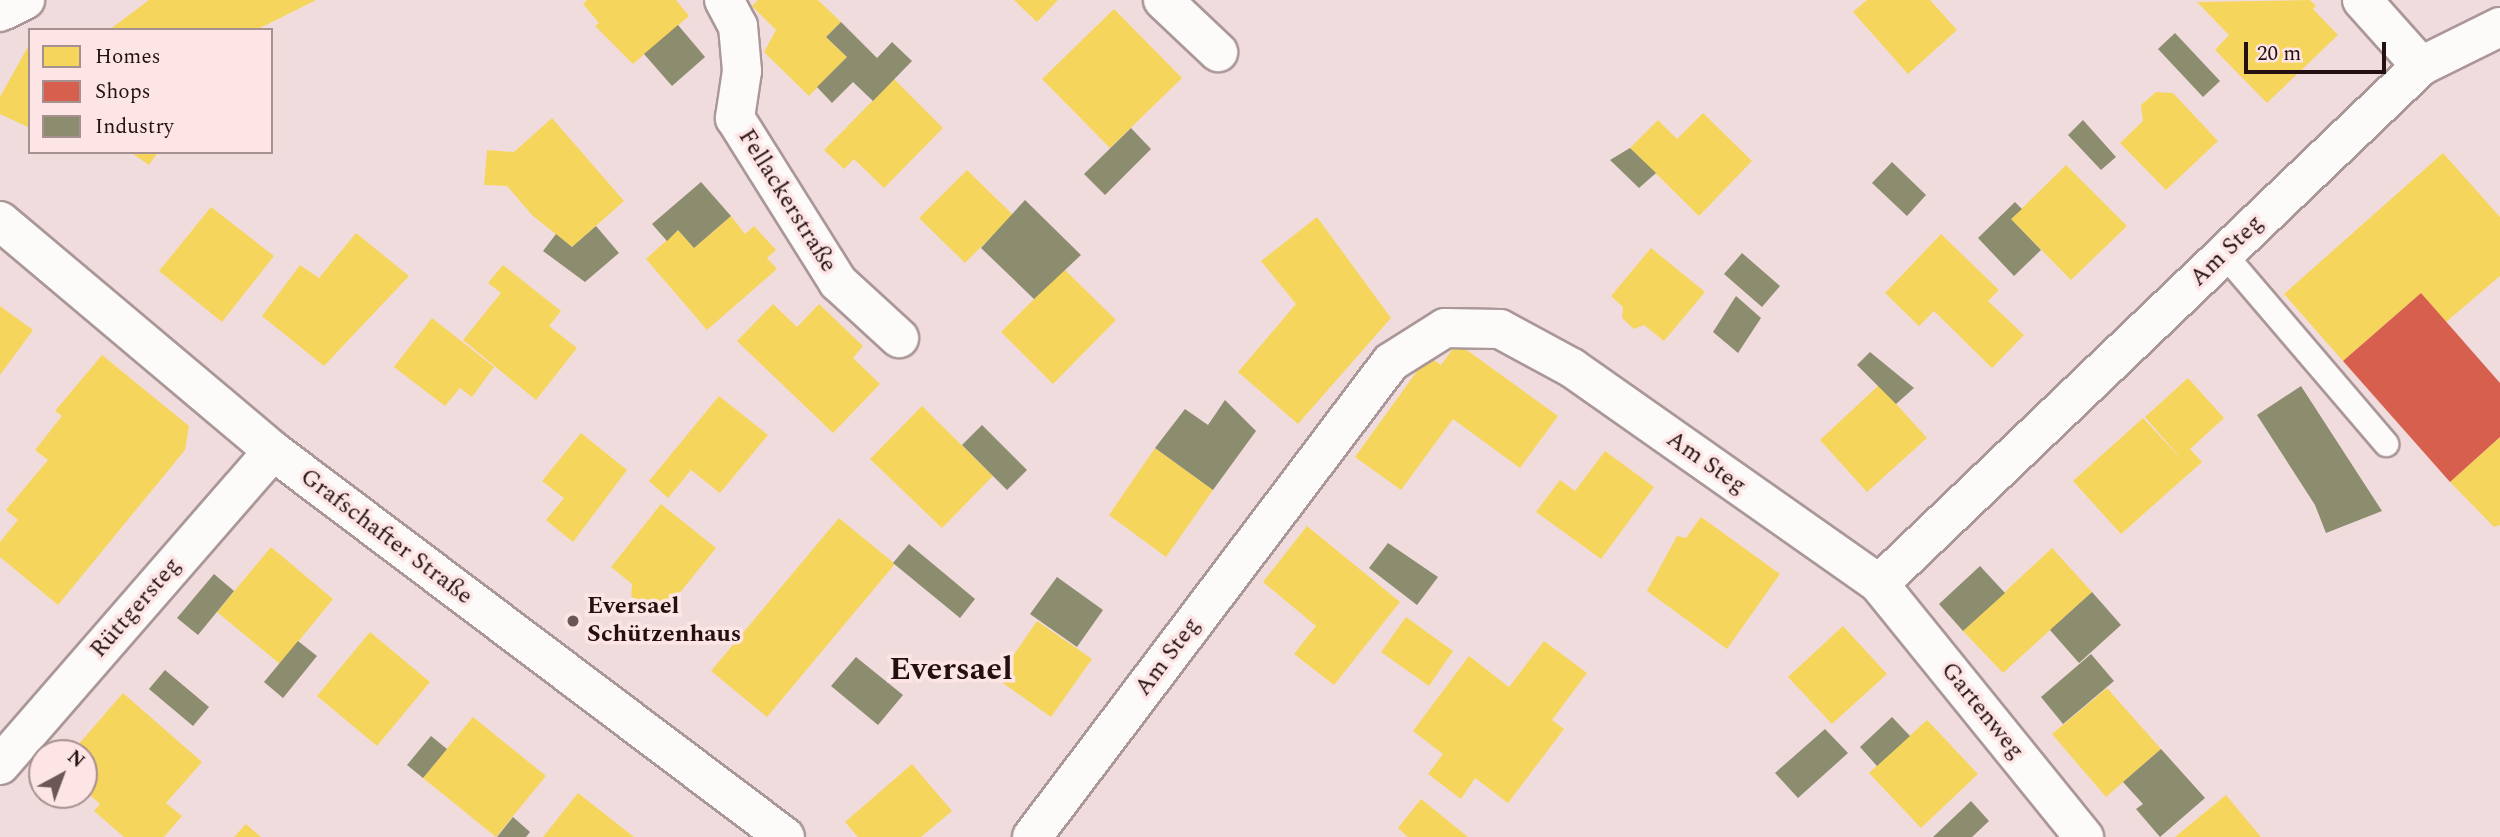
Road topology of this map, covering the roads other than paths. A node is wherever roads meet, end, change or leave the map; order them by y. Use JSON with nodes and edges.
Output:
{"nodes":[{"id":1,"x":25,"y":0,"type":"edge"},
{"id":2,"x":724,"y":0,"type":"edge"},
{"id":3,"x":1163,"y":0,"type":"edge"},
{"id":4,"x":2362,"y":0,"type":"edge"},
{"id":5,"x":0,"y":12,"type":"edge"},
{"id":6,"x":2500,"y":27,"type":"edge"},
{"id":7,"x":1218,"y":52,"type":"dead end"},
{"id":8,"x":2421,"y":66,"type":"junction"},
{"id":9,"x":0,"y":221,"type":"edge"},
{"id":10,"x":2224,"y":254,"type":"junction"},
{"id":11,"x":898,"y":338,"type":"dead end"},
{"id":12,"x":2386,"y":444,"type":"dead end"},
{"id":13,"x":273,"y":451,"type":"junction"},
{"id":14,"x":1879,"y":584,"type":"junction"},
{"id":15,"x":0,"y":765,"type":"edge"},
{"id":16,"x":785,"y":837,"type":"edge"},
{"id":17,"x":1032,"y":837,"type":"edge"},
{"id":18,"x":2084,"y":837,"type":"edge"}],
"edges":[{"from":1,"to":5,"type":"street"},
{"from":2,"to":11,"type":"street","name":"Fellackerstraße"},
{"from":3,"to":7,"type":"street"},
{"from":4,"to":8,"type":"street"},
{"from":6,"to":8,"type":"street"},
{"from":8,"to":10,"type":"street","name":"Am Steg"},
{"from":9,"to":13,"type":"street","name":"Grafschafter Straße"},
{"from":10,"to":12,"type":"lane"},
{"from":10,"to":14,"type":"street","name":"Am Steg"},
{"from":13,"to":15,"type":"street","name":"Rüttgersteg"},
{"from":13,"to":16,"type":"street","name":"Grafschafter Straße"},
{"from":14,"to":17,"type":"street","name":"Am Steg"},
{"from":14,"to":18,"type":"street","name":"Gartenweg"}]}
